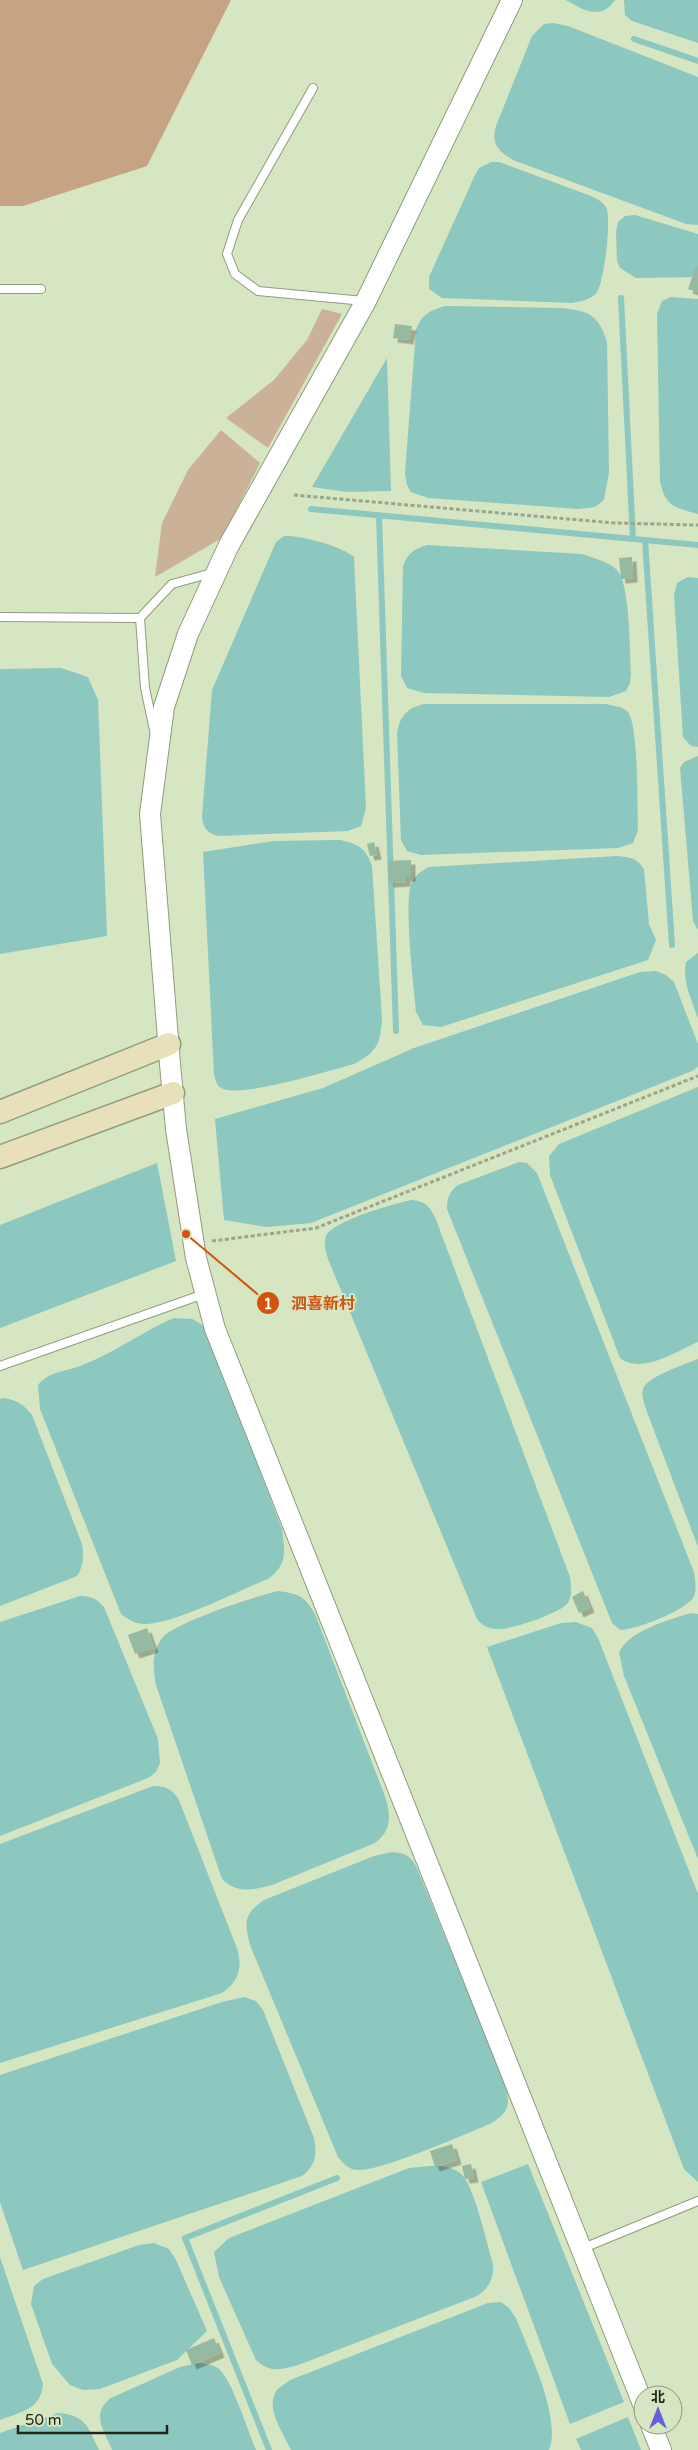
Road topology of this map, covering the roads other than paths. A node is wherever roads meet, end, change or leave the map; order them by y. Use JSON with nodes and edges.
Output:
{"nodes":[{"id":1,"x":512,"y":0,"type":"edge"},
{"id":2,"x":313,"y":88,"type":"dead end"},
{"id":3,"x":41,"y":288,"type":"dead end"},
{"id":4,"x":0,"y":289,"type":"edge"},
{"id":5,"x":366,"y":301,"type":"junction"},
{"id":6,"x":217,"y":571,"type":"junction"},
{"id":7,"x":0,"y":617,"type":"edge"},
{"id":8,"x":140,"y":618,"type":"junction"},
{"id":9,"x":158,"y":751,"type":"junction"},
{"id":10,"x":169,"y":1044,"type":"junction"},
{"id":11,"x":173,"y":1093,"type":"junction"},
{"id":12,"x":0,"y":1112,"type":"edge"},
{"id":13,"x":0,"y":1157,"type":"edge"},
{"id":14,"x":206,"y":1293,"type":"junction"},
{"id":15,"x":0,"y":1366,"type":"edge"},
{"id":16,"x":698,"y":2202,"type":"edge"},
{"id":17,"x":581,"y":2249,"type":"junction"},
{"id":18,"x":635,"y":2385,"type":"edge"},
{"id":19,"x":655,"y":2435,"type":"edge"},
{"id":20,"x":661,"y":2450,"type":"edge"}],
"edges":[{"from":1,"to":5,"type":"street"},
{"from":2,"to":5,"type":"lane"},
{"from":3,"to":4,"type":"lane"},
{"from":5,"to":6,"type":"street"},
{"from":6,"to":8,"type":"lane"},
{"from":6,"to":9,"type":"street"},
{"from":7,"to":8,"type":"lane"},
{"from":8,"to":9,"type":"lane"},
{"from":9,"to":10,"type":"street"},
{"from":10,"to":11,"type":"street"},
{"from":10,"to":12,"type":"main road"},
{"from":11,"to":13,"type":"main road"},
{"from":11,"to":14,"type":"street"},
{"from":14,"to":15,"type":"lane"},
{"from":14,"to":17,"type":"street"},
{"from":16,"to":17,"type":"lane"},
{"from":17,"to":18,"type":"street"},
{"from":19,"to":20,"type":"street"}]}
